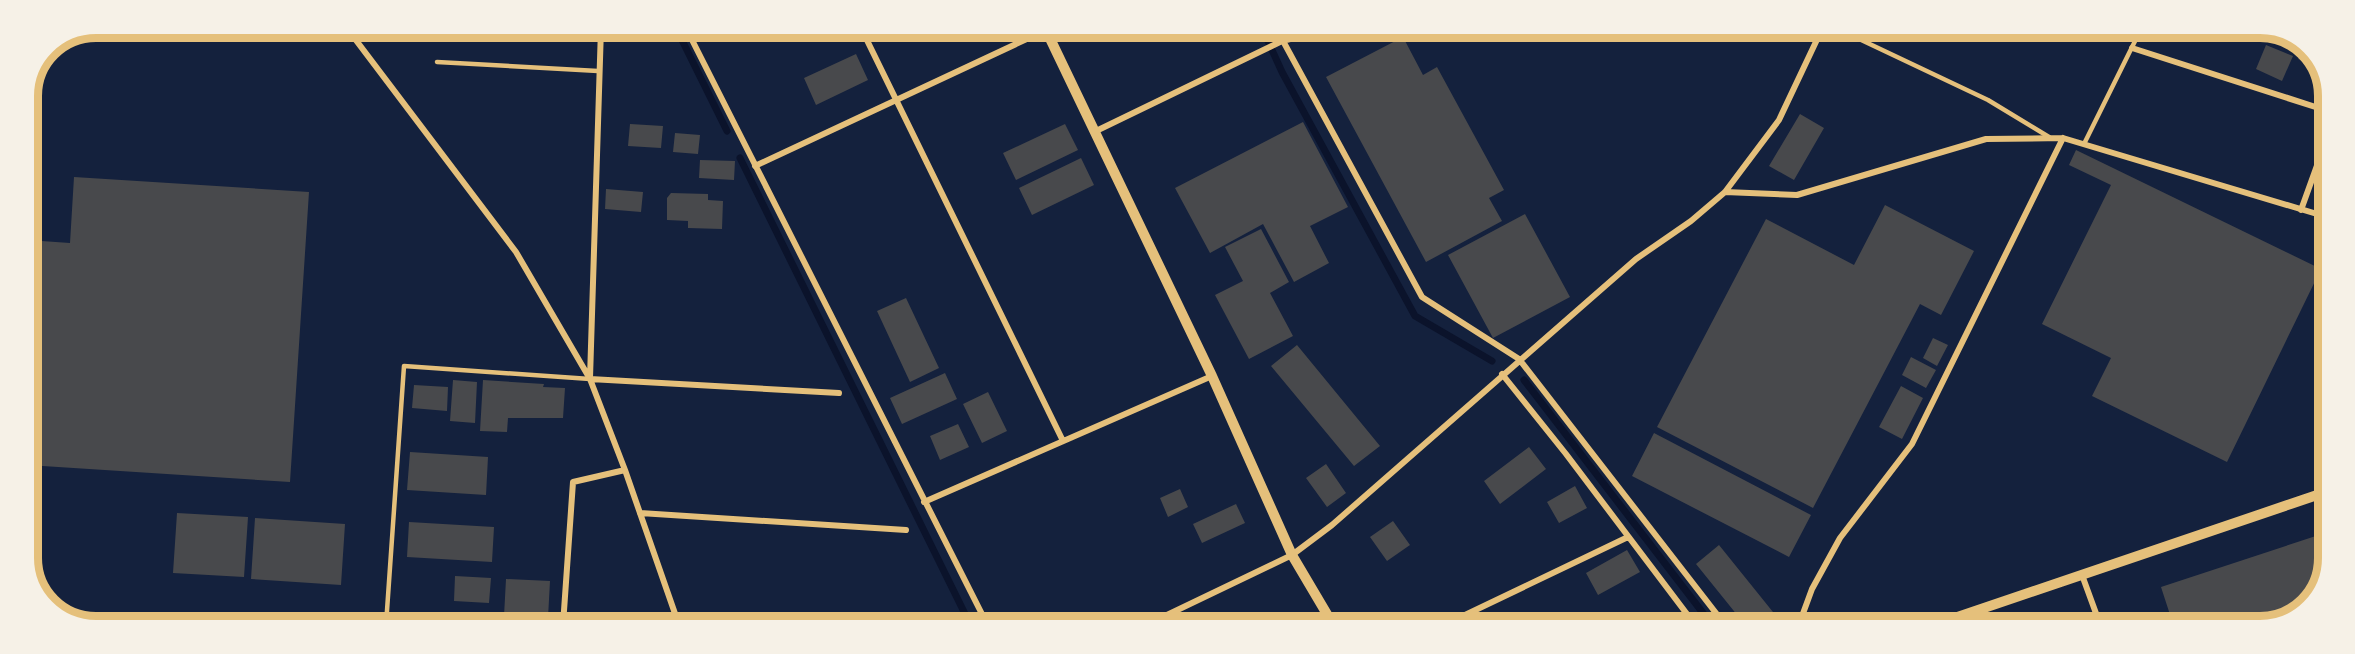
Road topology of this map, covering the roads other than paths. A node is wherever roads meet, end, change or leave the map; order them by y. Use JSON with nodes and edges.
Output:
{"nodes":[{"id":1,"x":354,"y":38,"type":"edge"},
{"id":2,"x":600,"y":38,"type":"edge"},
{"id":3,"x":691,"y":38,"type":"edge"},
{"id":4,"x":866,"y":38,"type":"edge"},
{"id":5,"x":1026,"y":38,"type":"edge"},
{"id":6,"x":1049,"y":38,"type":"edge"},
{"id":7,"x":1281,"y":38,"type":"edge"},
{"id":8,"x":1294,"y":38,"type":"edge"},
{"id":9,"x":1818,"y":38,"type":"edge"},
{"id":10,"x":1857,"y":38,"type":"edge"},
{"id":11,"x":2137,"y":38,"type":"edge"},
{"id":12,"x":1282,"y":41,"type":"junction"},
{"id":13,"x":2132,"y":48,"type":"junction"},
{"id":14,"x":437,"y":62,"type":"dead end"},
{"id":15,"x":598,"y":70,"type":"junction"},
{"id":16,"x":896,"y":100,"type":"junction"},
{"id":17,"x":2317,"y":107,"type":"edge"},
{"id":18,"x":1094,"y":132,"type":"junction"},
{"id":19,"x":2050,"y":138,"type":"junction"},
{"id":20,"x":2063,"y":138,"type":"junction"},
{"id":21,"x":2084,"y":144,"type":"junction"},
{"id":22,"x":2317,"y":165,"type":"edge"},
{"id":23,"x":755,"y":166,"type":"junction"},
{"id":24,"x":1725,"y":192,"type":"junction"},
{"id":25,"x":2301,"y":210,"type":"junction"},
{"id":26,"x":2317,"y":214,"type":"edge"},
{"id":27,"x":1519,"y":359,"type":"junction"},
{"id":28,"x":1502,"y":374,"type":"junction"},
{"id":29,"x":1212,"y":376,"type":"junction"},
{"id":30,"x":590,"y":379,"type":"junction"},
{"id":31,"x":838,"y":393,"type":"dead end"},
{"id":32,"x":1063,"y":441,"type":"junction"},
{"id":33,"x":625,"y":470,"type":"junction"},
{"id":34,"x":2318,"y":495,"type":"edge"},
{"id":35,"x":924,"y":502,"type":"junction"},
{"id":36,"x":640,"y":513,"type":"junction"},
{"id":37,"x":906,"y":530,"type":"dead end"},
{"id":38,"x":1628,"y":537,"type":"junction"},
{"id":39,"x":1292,"y":555,"type":"junction"},
{"id":40,"x":2082,"y":575,"type":"junction"},
{"id":41,"x":388,"y":616,"type":"edge"},
{"id":42,"x":563,"y":616,"type":"edge"},
{"id":43,"x":676,"y":616,"type":"edge"},
{"id":44,"x":983,"y":616,"type":"edge"},
{"id":45,"x":1165,"y":616,"type":"edge"},
{"id":46,"x":1328,"y":616,"type":"edge"},
{"id":47,"x":1463,"y":616,"type":"edge"},
{"id":48,"x":1688,"y":616,"type":"edge"},
{"id":49,"x":1718,"y":616,"type":"edge"},
{"id":50,"x":1802,"y":616,"type":"edge"},
{"id":51,"x":1960,"y":616,"type":"edge"},
{"id":52,"x":2097,"y":616,"type":"edge"}],
"edges":[{"from":1,"to":30,"type":"street"},
{"from":2,"to":15,"type":"street"},
{"from":3,"to":23,"type":"street"},
{"from":4,"to":16,"type":"street"},
{"from":5,"to":16,"type":"street"},
{"from":6,"to":18,"type":"street"},
{"from":7,"to":12,"type":"street"},
{"from":8,"to":12,"type":"street"},
{"from":9,"to":24,"type":"street"},
{"from":10,"to":19,"type":"lane"},
{"from":11,"to":13,"type":"lane"},
{"from":12,"to":18,"type":"street"},
{"from":12,"to":27,"type":"street"},
{"from":13,"to":17,"type":"street"},
{"from":13,"to":21,"type":"lane"},
{"from":14,"to":15,"type":"lane"},
{"from":15,"to":30,"type":"street"},
{"from":16,"to":23,"type":"street"},
{"from":16,"to":32,"type":"street"},
{"from":18,"to":29,"type":"street"},
{"from":19,"to":20,"type":"street"},
{"from":19,"to":24,"type":"street"},
{"from":20,"to":21,"type":"street"},
{"from":20,"to":50,"type":"street"},
{"from":21,"to":25,"type":"street"},
{"from":22,"to":25,"type":"street"},
{"from":23,"to":35,"type":"street"},
{"from":24,"to":27,"type":"street"},
{"from":25,"to":26,"type":"street"},
{"from":27,"to":28,"type":"street"},
{"from":27,"to":49,"type":"street"},
{"from":28,"to":38,"type":"street"},
{"from":28,"to":39,"type":"street"},
{"from":29,"to":32,"type":"street"},
{"from":29,"to":39,"type":"street"},
{"from":30,"to":31,"type":"street"},
{"from":30,"to":33,"type":"street"},
{"from":30,"to":41,"type":"lane"},
{"from":32,"to":35,"type":"street"},
{"from":33,"to":36,"type":"street"},
{"from":33,"to":42,"type":"street"},
{"from":34,"to":40,"type":"street"},
{"from":35,"to":44,"type":"street"},
{"from":36,"to":37,"type":"street"},
{"from":36,"to":43,"type":"street"},
{"from":38,"to":47,"type":"street"},
{"from":38,"to":48,"type":"street"},
{"from":39,"to":45,"type":"street"},
{"from":39,"to":46,"type":"street"},
{"from":40,"to":51,"type":"street"},
{"from":40,"to":52,"type":"street"}]}
